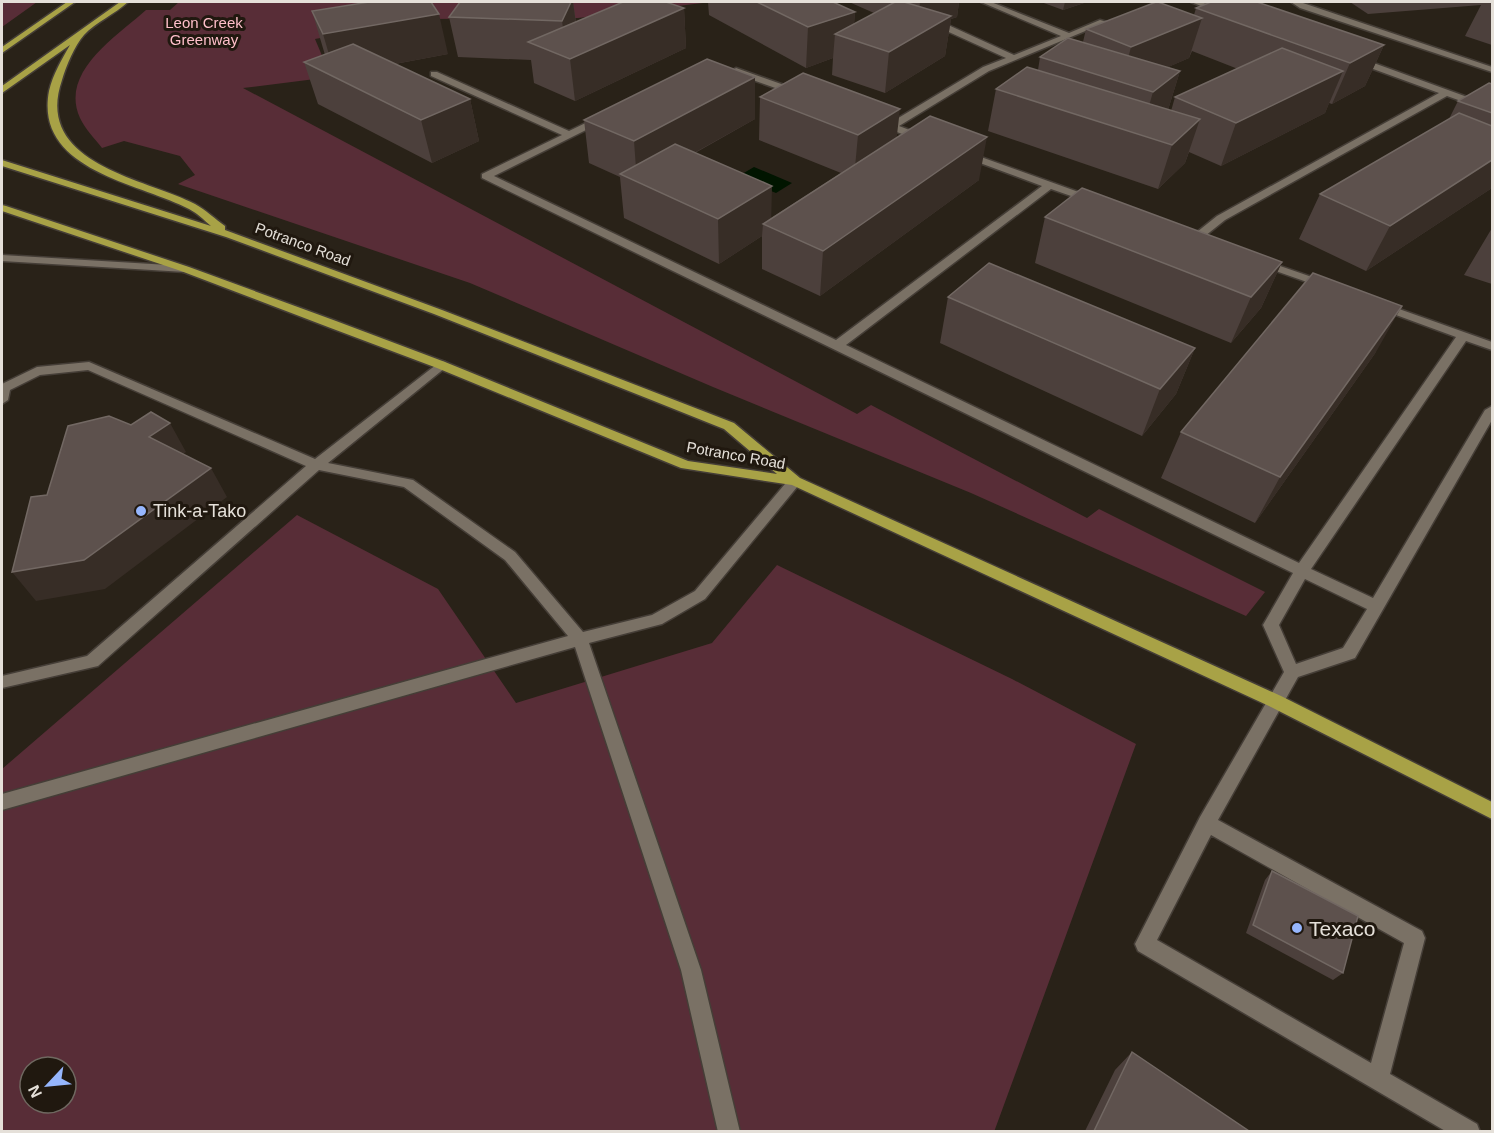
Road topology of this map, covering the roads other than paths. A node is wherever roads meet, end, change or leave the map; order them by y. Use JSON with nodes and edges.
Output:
{"nodes":[{"id":1,"x":71,"y":2,"type":"edge"},
{"id":2,"x":124,"y":2,"type":"edge"},
{"id":3,"x":985,"y":2,"type":"edge"},
{"id":4,"x":1195,"y":2,"type":"edge"},
{"id":5,"x":1295,"y":2,"type":"edge"},
{"id":6,"x":1228,"y":13,"type":"edge"},
{"id":7,"x":1113,"y":19,"type":"edge"},
{"id":8,"x":943,"y":26,"type":"dead end"},
{"id":9,"x":79,"y":36,"type":"junction"},
{"id":10,"x":1069,"y":36,"type":"junction"},
{"id":11,"x":2,"y":51,"type":"edge"},
{"id":12,"x":1348,"y":57,"type":"edge"},
{"id":13,"x":1014,"y":58,"type":"junction"},
{"id":14,"x":726,"y":67,"type":"edge"},
{"id":15,"x":1492,"y":70,"type":"edge"},
{"id":16,"x":434,"y":74,"type":"dead end"},
{"id":17,"x":2,"y":90,"type":"edge"},
{"id":18,"x":1447,"y":92,"type":"junction"},
{"id":19,"x":814,"y":99,"type":"edge"},
{"id":20,"x":1492,"y":109,"type":"edge"},
{"id":21,"x":611,"y":114,"type":"edge"},
{"id":22,"x":869,"y":119,"type":"edge"},
{"id":23,"x":891,"y":127,"type":"junction"},
{"id":24,"x":570,"y":135,"type":"junction"},
{"id":25,"x":933,"y":142,"type":"edge"},
{"id":26,"x":954,"y":150,"type":"edge"},
{"id":27,"x":2,"y":163,"type":"edge"},
{"id":28,"x":1049,"y":185,"type":"junction"},
{"id":29,"x":1101,"y":204,"type":"edge"},
{"id":30,"x":2,"y":208,"type":"edge"},
{"id":31,"x":230,"y":235,"type":"junction"},
{"id":32,"x":1207,"y":242,"type":"edge"},
{"id":33,"x":2,"y":258,"type":"edge"},
{"id":34,"x":1251,"y":258,"type":"edge"},
{"id":35,"x":184,"y":269,"type":"junction"},
{"id":36,"x":1341,"y":291,"type":"edge"},
{"id":37,"x":1374,"y":303,"type":"edge"},
{"id":38,"x":1464,"y":335,"type":"junction"},
{"id":39,"x":837,"y":346,"type":"junction"},
{"id":40,"x":1492,"y":346,"type":"edge"},
{"id":41,"x":441,"y":365,"type":"junction"},
{"id":42,"x":2,"y":400,"type":"edge"},
{"id":43,"x":1492,"y":410,"type":"edge"},
{"id":44,"x":316,"y":465,"type":"junction"},
{"id":45,"x":795,"y":481,"type":"junction"},
{"id":46,"x":1301,"y":572,"type":"junction"},
{"id":47,"x":1377,"y":607,"type":"junction"},
{"id":48,"x":580,"y":639,"type":"junction"},
{"id":49,"x":1292,"y":672,"type":"junction"},
{"id":50,"x":2,"y":684,"type":"edge"},
{"id":51,"x":1275,"y":701,"type":"junction"},
{"id":52,"x":2,"y":802,"type":"edge"},
{"id":53,"x":1492,"y":811,"type":"edge"},
{"id":54,"x":1206,"y":823,"type":"junction"},
{"id":55,"x":1378,"y":1079,"type":"junction"},
{"id":56,"x":729,"y":1131,"type":"edge"},
{"id":57,"x":1469,"y":1131,"type":"edge"}],
"edges":[{"from":1,"to":11,"type":"main road"},
{"from":2,"to":9,"type":"main road"},
{"from":3,"to":10,"type":"main road"},
{"from":4,"to":6,"type":"main road"},
{"from":5,"to":15,"type":"main road"},
{"from":7,"to":10,"type":"main road"},
{"from":8,"to":13,"type":"main road"},
{"from":9,"to":17,"type":"main road"},
{"from":9,"to":31,"type":"main road"},
{"from":10,"to":13,"type":"main road"},
{"from":12,"to":18,"type":"main road"},
{"from":13,"to":23,"type":"main road"},
{"from":14,"to":19,"type":"main road"},
{"from":16,"to":24,"type":"main road"},
{"from":18,"to":20,"type":"main road"},
{"from":18,"to":32,"type":"main road"},
{"from":21,"to":24,"type":"main road"},
{"from":22,"to":23,"type":"main road"},
{"from":23,"to":25,"type":"main road"},
{"from":24,"to":39,"type":"main road"},
{"from":26,"to":28,"type":"main road"},
{"from":27,"to":31,"type":"main road","name":"Potranco Road"},
{"from":28,"to":29,"type":"main road"},
{"from":28,"to":39,"type":"main road"},
{"from":30,"to":35,"type":"main road","name":"Potranco Road"},
{"from":31,"to":45,"type":"main road","name":"Potranco Road"},
{"from":33,"to":35,"type":"main road"},
{"from":34,"to":36,"type":"main road"},
{"from":35,"to":41,"type":"main road","name":"Potranco Road"},
{"from":37,"to":38,"type":"main road"},
{"from":38,"to":40,"type":"main road"},
{"from":38,"to":46,"type":"main road"},
{"from":39,"to":46,"type":"main road"},
{"from":41,"to":44,"type":"main road"},
{"from":41,"to":45,"type":"main road","name":"Potranco Road"},
{"from":42,"to":44,"type":"main road"},
{"from":43,"to":47,"type":"main road"},
{"from":44,"to":48,"type":"main road"},
{"from":44,"to":50,"type":"main road"},
{"from":45,"to":48,"type":"main road"},
{"from":45,"to":51,"type":"main road"},
{"from":46,"to":47,"type":"main road"},
{"from":46,"to":49,"type":"main road"},
{"from":47,"to":49,"type":"main road"},
{"from":48,"to":52,"type":"main road"},
{"from":48,"to":56,"type":"main road"},
{"from":49,"to":51,"type":"main road"},
{"from":51,"to":53,"type":"main road"},
{"from":51,"to":54,"type":"main road"},
{"from":54,"to":55,"type":"main road"},
{"from":54,"to":55,"type":"main road"},
{"from":55,"to":57,"type":"main road"}]}
